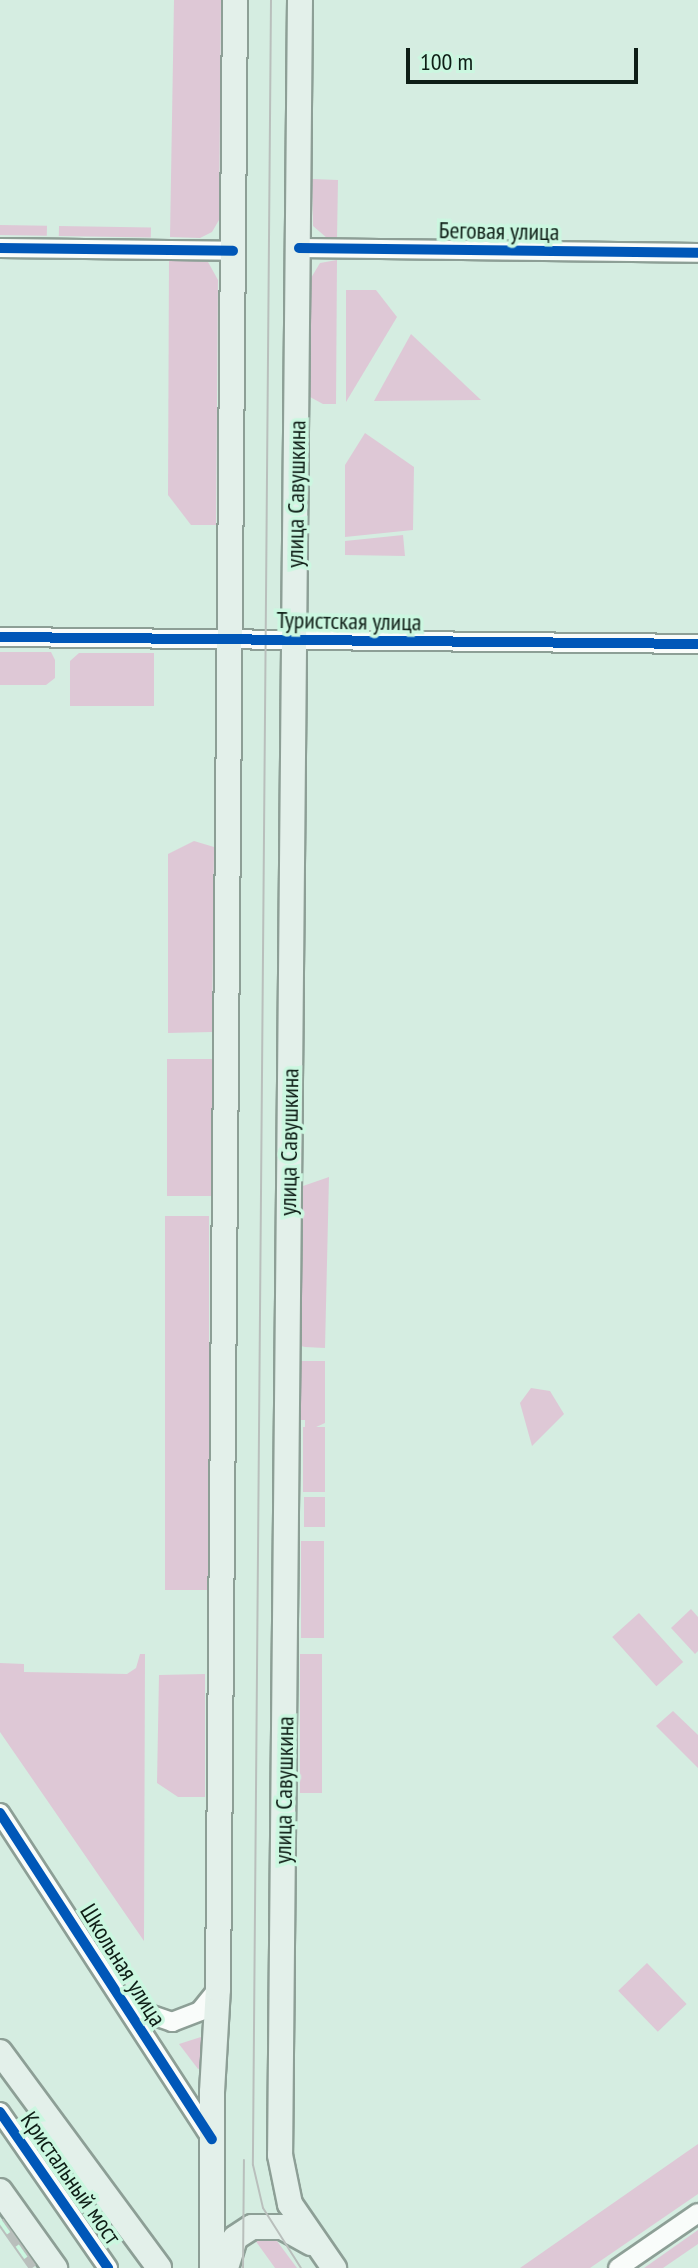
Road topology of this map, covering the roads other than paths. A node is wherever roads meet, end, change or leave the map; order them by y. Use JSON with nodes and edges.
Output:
{"nodes":[{"id":1,"x":235,"y":0,"type":"edge"},
{"id":2,"x":300,"y":0,"type":"edge"},
{"id":3,"x":0,"y":248,"type":"edge"},
{"id":4,"x":299,"y":248,"type":"junction"},
{"id":5,"x":233,"y":251,"type":"junction"},
{"id":6,"x":698,"y":253,"type":"edge"},
{"id":7,"x":0,"y":637,"type":"edge"},
{"id":8,"x":230,"y":640,"type":"junction"},
{"id":9,"x":295,"y":640,"type":"junction"},
{"id":10,"x":698,"y":644,"type":"edge"},
{"id":11,"x":0,"y":1813,"type":"edge"},
{"id":12,"x":108,"y":1974,"type":"junction"},
{"id":13,"x":218,"y":1989,"type":"junction"},
{"id":14,"x":0,"y":2052,"type":"edge"},
{"id":15,"x":0,"y":2112,"type":"edge"},
{"id":16,"x":212,"y":2139,"type":"junction"},
{"id":17,"x":0,"y":2191,"type":"edge"},
{"id":18,"x":698,"y":2213,"type":"edge"},
{"id":19,"x":317,"y":2246,"type":"junction"},
{"id":20,"x":55,"y":2268,"type":"edge"},
{"id":21,"x":108,"y":2268,"type":"edge"},
{"id":22,"x":159,"y":2268,"type":"edge"},
{"id":23,"x":212,"y":2268,"type":"edge"},
{"id":24,"x":226,"y":2268,"type":"edge"},
{"id":25,"x":334,"y":2268,"type":"edge"},
{"id":26,"x":618,"y":2268,"type":"edge"}],
"edges":[{"from":1,"to":5,"type":"main road"},
{"from":2,"to":4,"type":"main road","name":"улица Савушкина"},
{"from":3,"to":5,"type":"street"},
{"from":4,"to":6,"type":"street","name":"Беговая улица"},
{"from":4,"to":9,"type":"main road","name":"улица Савушкина"},
{"from":5,"to":8,"type":"main road"},
{"from":7,"to":8,"type":"street","name":"Туристская улица"},
{"from":8,"to":9,"type":"street","name":"Туристская улица"},
{"from":8,"to":13,"type":"main road"},
{"from":9,"to":10,"type":"street","name":"Туристская улица"},
{"from":9,"to":19,"type":"main road","name":"улица Савушкина"},
{"from":11,"to":12,"type":"street","name":"Школьная улица"},
{"from":12,"to":13,"type":"street"},
{"from":12,"to":16,"type":"street","name":"Школьная улица"},
{"from":13,"to":16,"type":"main road"},
{"from":14,"to":22,"type":"main road"},
{"from":15,"to":21,"type":"street","name":"Кристальный мост"},
{"from":16,"to":23,"type":"main road"},
{"from":17,"to":20,"type":"main road"},
{"from":18,"to":26,"type":"street"},
{"from":19,"to":24,"type":"main road"},
{"from":19,"to":25,"type":"main road","name":"улица Савушкина"}]}
